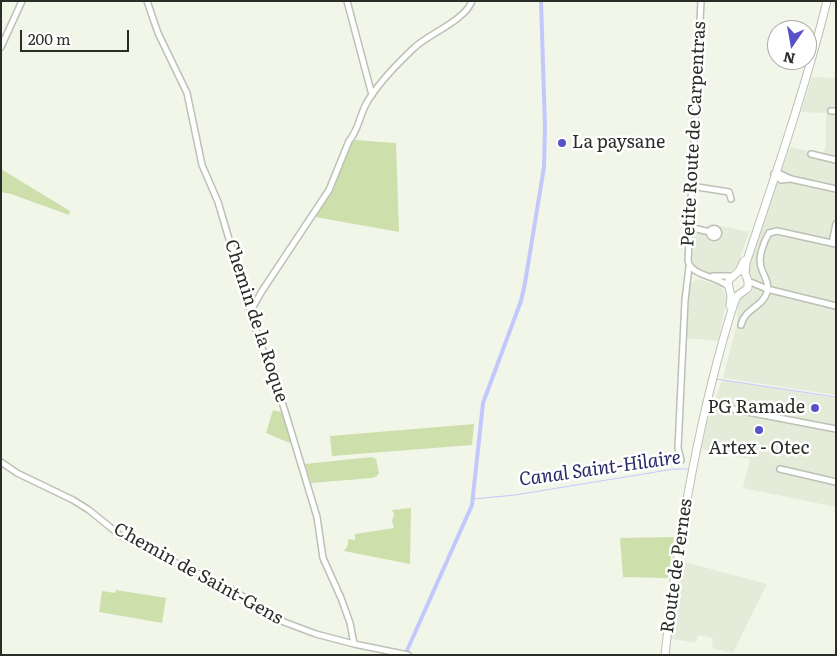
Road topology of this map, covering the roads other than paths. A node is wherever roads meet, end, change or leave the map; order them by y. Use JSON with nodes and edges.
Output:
{"nodes":[{"id":1,"x":22,"y":1,"type":"edge"},
{"id":2,"x":147,"y":1,"type":"edge"},
{"id":3,"x":346,"y":1,"type":"edge"},
{"id":4,"x":472,"y":1,"type":"edge"},
{"id":5,"x":701,"y":1,"type":"edge"},
{"id":6,"x":827,"y":1,"type":"edge"},
{"id":7,"x":1,"y":47,"type":"edge"},
{"id":8,"x":372,"y":95,"type":"junction"},
{"id":9,"x":811,"y":154,"type":"dead end"},
{"id":10,"x":836,"y":160,"type":"edge"},
{"id":11,"x":779,"y":162,"type":"junction"},
{"id":12,"x":779,"y":177,"type":"junction"},
{"id":13,"x":691,"y":186,"type":"junction"},
{"id":14,"x":836,"y":191,"type":"edge"},
{"id":15,"x":731,"y":199,"type":"dead end"},
{"id":16,"x":836,"y":224,"type":"edge"},
{"id":17,"x":689,"y":227,"type":"junction"},
{"id":18,"x":711,"y":232,"type":"dead end"},
{"id":19,"x":834,"y":243,"type":"edge"},
{"id":20,"x":690,"y":267,"type":"junction"},
{"id":21,"x":700,"y":273,"type":"junction"},
{"id":22,"x":734,"y":275,"type":"junction"},
{"id":23,"x":710,"y":276,"type":"junction"},
{"id":24,"x":747,"y":278,"type":"junction"},
{"id":25,"x":686,"y":285,"type":"junction"},
{"id":26,"x":730,"y":289,"type":"junction"},
{"id":27,"x":767,"y":290,"type":"junction"},
{"id":28,"x":743,"y":292,"type":"junction"},
{"id":29,"x":836,"y":306,"type":"edge"},
{"id":30,"x":250,"y":312,"type":"junction"},
{"id":31,"x":741,"y":325,"type":"dead end"},
{"id":32,"x":723,"y":337,"type":"junction"},
{"id":33,"x":706,"y":404,"type":"junction"},
{"id":34,"x":836,"y":428,"type":"edge"},
{"id":35,"x":681,"y":460,"type":"dead end"},
{"id":36,"x":1,"y":462,"type":"edge"},
{"id":37,"x":780,"y":469,"type":"dead end"},
{"id":38,"x":836,"y":482,"type":"edge"},
{"id":39,"x":354,"y":644,"type":"junction"},
{"id":40,"x":406,"y":654,"type":"edge"},
{"id":41,"x":665,"y":655,"type":"edge"}],
"edges":[{"from":1,"to":7,"type":"street"},
{"from":2,"to":30,"type":"street","name":"Chemin de la Roque"},
{"from":3,"to":8,"type":"street"},
{"from":4,"to":8,"type":"street"},
{"from":5,"to":13,"type":"street","name":"Petite Route de Carpentras"},
{"from":6,"to":11,"type":"main road"},
{"from":8,"to":30,"type":"street"},
{"from":9,"to":10,"type":"street"},
{"from":11,"to":12,"type":"main road"},
{"from":11,"to":12,"type":"street"},
{"from":12,"to":14,"type":"street"},
{"from":12,"to":22,"type":"main road"},
{"from":12,"to":24,"type":"main road"},
{"from":13,"to":15,"type":"street"},
{"from":13,"to":17,"type":"street","name":"Petite Route de Carpentras"},
{"from":16,"to":19,"type":"street"},
{"from":17,"to":18,"type":"street"},
{"from":17,"to":20,"type":"street","name":"Petite Route de Carpentras"},
{"from":19,"to":27,"type":"street"},
{"from":20,"to":21,"type":"street","name":"Petite Route de Carpentras"},
{"from":20,"to":25,"type":"street","name":"Petite Route de Carpentras"},
{"from":21,"to":23,"type":"street","name":"Petite Route de Carpentras"},
{"from":21,"to":25,"type":"street","name":"Petite Route de Carpentras"},
{"from":22,"to":23,"type":"street","name":"Petite Route de Carpentras"},
{"from":22,"to":24,"type":"main road"},
{"from":22,"to":26,"type":"main road"},
{"from":23,"to":26,"type":"street","name":"Petite Route de Carpentras"},
{"from":24,"to":27,"type":"street"},
{"from":24,"to":28,"type":"main road"},
{"from":25,"to":35,"type":"street","name":"Petite Route de Carpentras"},
{"from":26,"to":28,"type":"main road"},
{"from":26,"to":32,"type":"main road"},
{"from":27,"to":28,"type":"street"},
{"from":27,"to":29,"type":"street"},
{"from":27,"to":31,"type":"street"},
{"from":28,"to":32,"type":"main road"},
{"from":30,"to":39,"type":"street","name":"Chemin de la Roque"},
{"from":32,"to":33,"type":"main road","name":"Route de Pernes"},
{"from":33,"to":34,"type":"street"},
{"from":33,"to":41,"type":"main road","name":"Route de Pernes"},
{"from":36,"to":39,"type":"street","name":"Chemin de Saint-Gens"},
{"from":37,"to":38,"type":"street"},
{"from":39,"to":40,"type":"street","name":"Chemin de Saint-Gens"}]}
